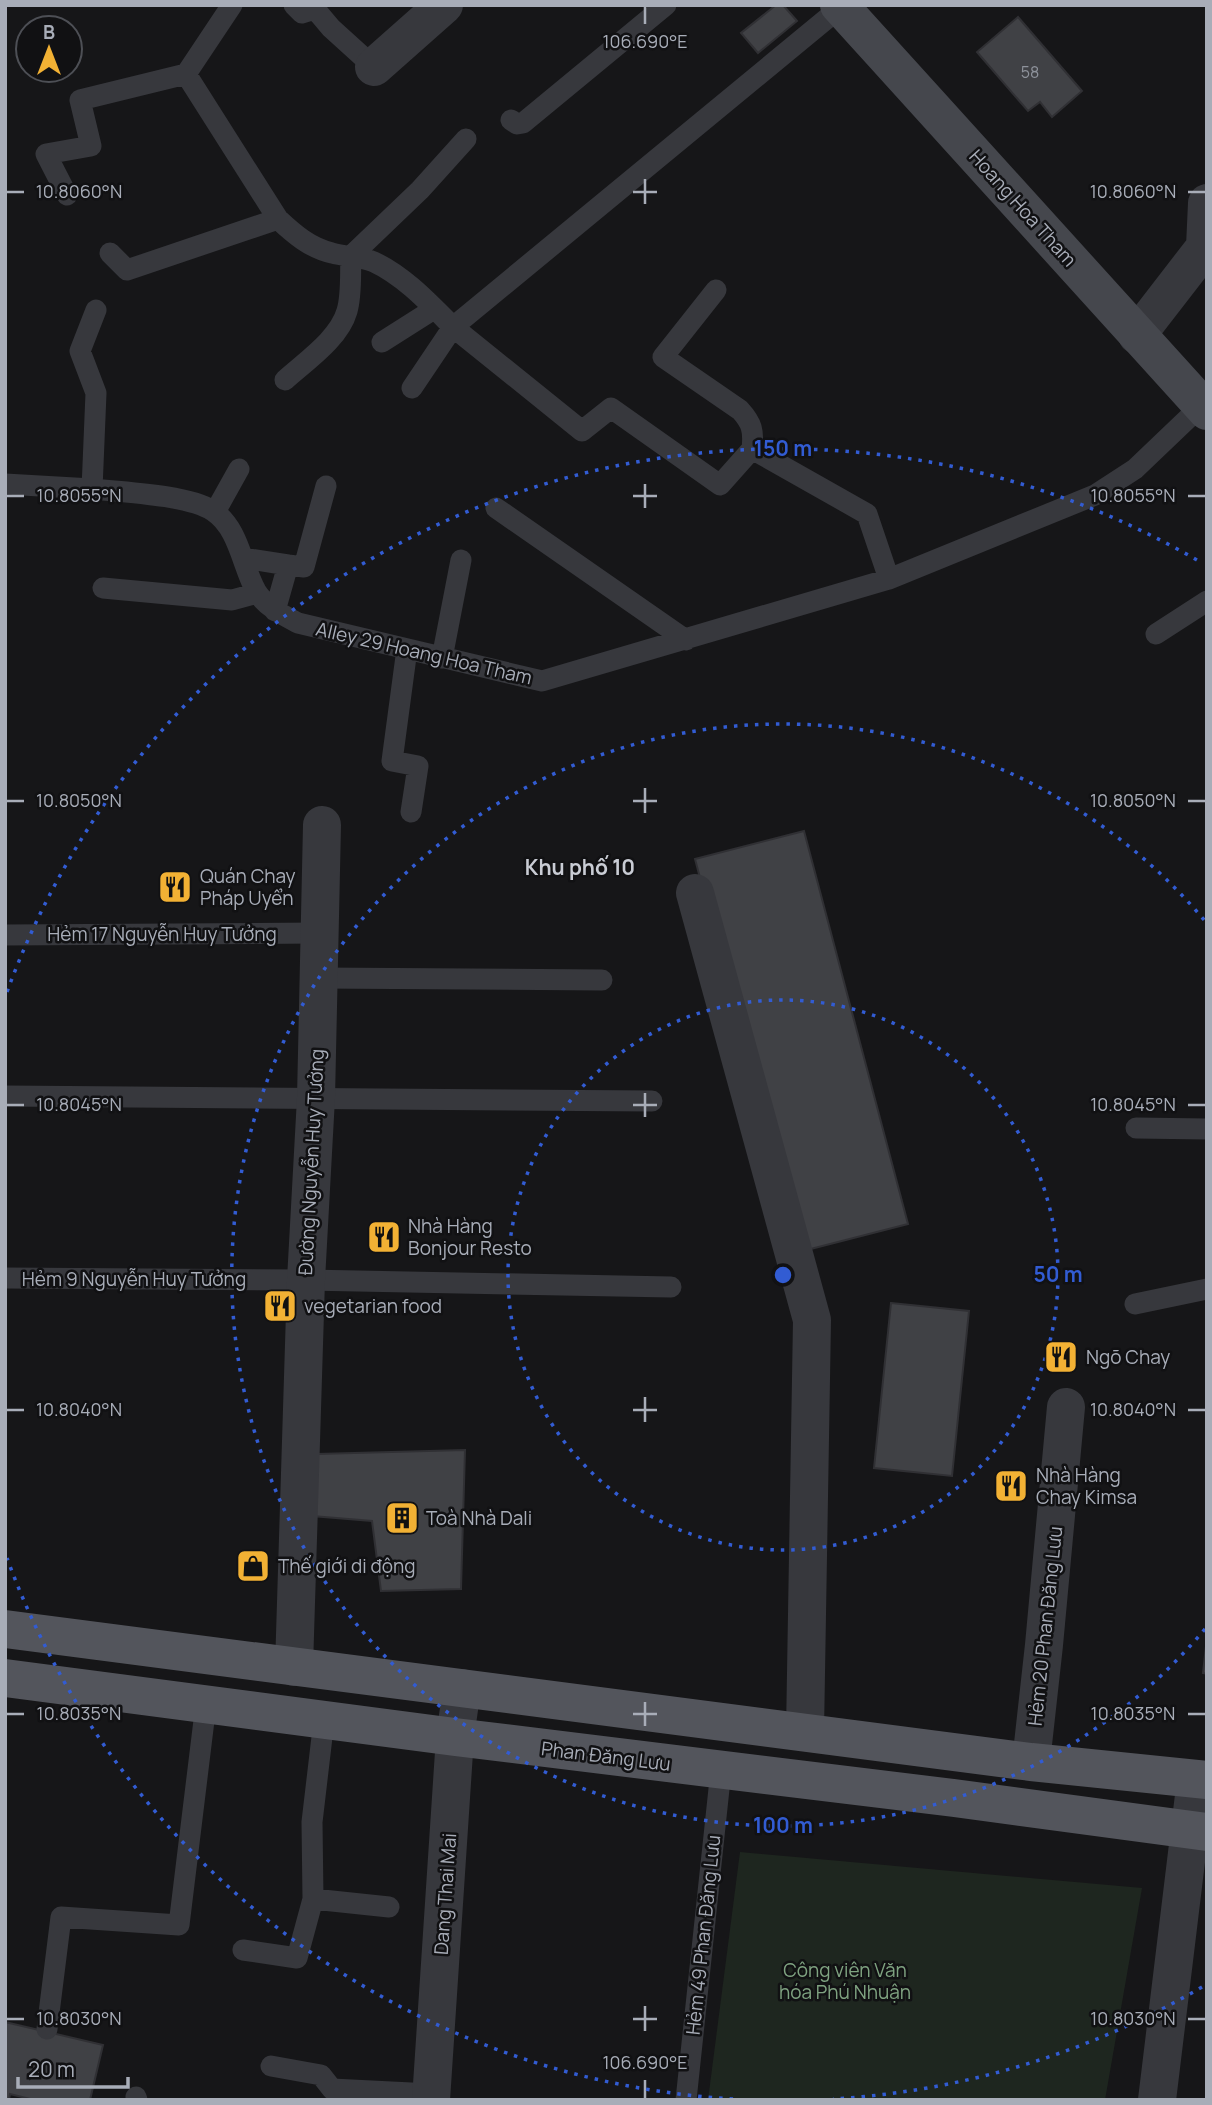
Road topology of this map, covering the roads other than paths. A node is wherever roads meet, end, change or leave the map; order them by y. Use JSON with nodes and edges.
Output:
{"nodes":[{"id":1,"x":232,"y":5,"type":"edge"},
{"id":2,"x":294,"y":5,"type":"edge"},
{"id":3,"x":444,"y":5,"type":"edge"},
{"id":4,"x":666,"y":5,"type":"edge"},
{"id":5,"x":840,"y":6,"type":"edge"},
{"id":6,"x":374,"y":67,"type":"joint"},
{"id":7,"x":186,"y":74,"type":"junction"},
{"id":8,"x":511,"y":120,"type":"dead end"},
{"id":9,"x":466,"y":139,"type":"dead end"},
{"id":10,"x":67,"y":195,"type":"dead end"},
{"id":11,"x":1207,"y":203,"type":"edge"},
{"id":12,"x":278,"y":219,"type":"junction"},
{"id":13,"x":110,"y":253,"type":"dead end"},
{"id":14,"x":351,"y":256,"type":"junction"},
{"id":15,"x":716,"y":290,"type":"dead end"},
{"id":16,"x":435,"y":309,"type":"junction"},
{"id":17,"x":96,"y":310,"type":"dead end"},
{"id":18,"x":453,"y":327,"type":"junction"},
{"id":19,"x":1137,"y":335,"type":"junction"},
{"id":20,"x":382,"y":342,"type":"dead end"},
{"id":21,"x":285,"y":380,"type":"dead end"},
{"id":22,"x":412,"y":388,"type":"dead end"},
{"id":23,"x":1204,"y":408,"type":"edge"},
{"id":24,"x":752,"y":449,"type":"junction"},
{"id":25,"x":239,"y":469,"type":"dead end"},
{"id":26,"x":5,"y":484,"type":"edge"},
{"id":27,"x":326,"y":486,"type":"dead end"},
{"id":28,"x":92,"y":489,"type":"junction"},
{"id":29,"x":496,"y":508,"type":"dead end"},
{"id":30,"x":215,"y":512,"type":"junction"},
{"id":31,"x":243,"y":558,"type":"junction"},
{"id":32,"x":461,"y":560,"type":"dead end"},
{"id":33,"x":288,"y":565,"type":"junction"},
{"id":34,"x":889,"y":579,"type":"junction"},
{"id":35,"x":103,"y":587,"type":"dead end"},
{"id":36,"x":257,"y":593,"type":"junction"},
{"id":37,"x":1207,"y":601,"type":"edge"},
{"id":38,"x":275,"y":611,"type":"junction"},
{"id":39,"x":1156,"y":634,"type":"dead end"},
{"id":40,"x":685,"y":640,"type":"junction"},
{"id":41,"x":407,"y":649,"type":"junction"},
{"id":42,"x":442,"y":657,"type":"junction"},
{"id":43,"x":411,"y":812,"type":"dead end"},
{"id":44,"x":323,"y":825,"type":"dead end"},
{"id":45,"x":695,"y":893,"type":"dead end"},
{"id":46,"x":319,"y":933,"type":"junction"},
{"id":47,"x":5,"y":935,"type":"edge"},
{"id":48,"x":318,"y":978,"type":"junction"},
{"id":49,"x":603,"y":980,"type":"dead end"},
{"id":50,"x":5,"y":1096,"type":"edge"},
{"id":51,"x":316,"y":1098,"type":"junction"},
{"id":52,"x":652,"y":1101,"type":"dead end"},
{"id":53,"x":1136,"y":1128,"type":"dead end"},
{"id":54,"x":1207,"y":1129,"type":"edge"},
{"id":55,"x":5,"y":1278,"type":"edge"},
{"id":56,"x":306,"y":1280,"type":"junction"},
{"id":57,"x":671,"y":1287,"type":"dead end"},
{"id":58,"x":1207,"y":1289,"type":"edge"},
{"id":59,"x":1135,"y":1304,"type":"dead end"},
{"id":60,"x":1066,"y":1407,"type":"dead end"},
{"id":61,"x":5,"y":1629,"type":"edge"},
{"id":62,"x":294,"y":1667,"type":"junction"},
{"id":63,"x":5,"y":1678,"type":"edge"},
{"id":64,"x":462,"y":1688,"type":"junction"},
{"id":65,"x":206,"y":1704,"type":"junction"},
{"id":66,"x":324,"y":1720,"type":"junction"},
{"id":67,"x":805,"y":1732,"type":"junction"},
{"id":68,"x":455,"y":1737,"type":"junction"},
{"id":69,"x":1031,"y":1762,"type":"junction"},
{"id":70,"x":721,"y":1770,"type":"junction"},
{"id":71,"x":1201,"y":1779,"type":"edge"},
{"id":72,"x":1198,"y":1831,"type":"edge"},
{"id":73,"x":313,"y":1899,"type":"junction"},
{"id":74,"x":389,"y":1907,"type":"dead end"},
{"id":75,"x":243,"y":1950,"type":"dead end"},
{"id":76,"x":47,"y":2029,"type":"dead end"},
{"id":77,"x":271,"y":2066,"type":"dead end"},
{"id":78,"x":431,"y":2097,"type":"edge"},
{"id":79,"x":1165,"y":2099,"type":"edge"},
{"id":80,"x":686,"y":2100,"type":"edge"}],
"edges":[{"from":1,"to":7,"type":"lane"},
{"from":2,"to":6,"type":"lane"},
{"from":3,"to":6,"type":"street"},
{"from":4,"to":8,"type":"lane"},
{"from":5,"to":18,"type":"lane"},
{"from":5,"to":19,"type":"street","name":"Hoang Hoa Tham"},
{"from":7,"to":10,"type":"lane"},
{"from":7,"to":12,"type":"lane"},
{"from":9,"to":14,"type":"lane"},
{"from":11,"to":19,"type":"street"},
{"from":12,"to":13,"type":"lane"},
{"from":12,"to":14,"type":"lane"},
{"from":14,"to":16,"type":"lane"},
{"from":14,"to":21,"type":"lane"},
{"from":15,"to":24,"type":"lane"},
{"from":16,"to":18,"type":"lane"},
{"from":16,"to":20,"type":"lane"},
{"from":17,"to":28,"type":"lane"},
{"from":18,"to":22,"type":"lane"},
{"from":18,"to":24,"type":"lane"},
{"from":19,"to":23,"type":"street","name":"Hoang Hoa Tham"},
{"from":23,"to":34,"type":"lane","name":"Alley 29 Hoang Hoa Tham"},
{"from":24,"to":34,"type":"lane"},
{"from":25,"to":30,"type":"lane"},
{"from":26,"to":28,"type":"lane"},
{"from":27,"to":33,"type":"lane"},
{"from":28,"to":30,"type":"lane"},
{"from":29,"to":40,"type":"lane"},
{"from":30,"to":31,"type":"lane","name":"Alley 29 Hoang Hoa Tham"},
{"from":31,"to":33,"type":"lane"},
{"from":31,"to":36,"type":"lane","name":"Alley 29 Hoang Hoa Tham"},
{"from":32,"to":42,"type":"lane"},
{"from":33,"to":38,"type":"lane"},
{"from":34,"to":40,"type":"lane","name":"Alley 29 Hoang Hoa Tham"},
{"from":35,"to":36,"type":"lane"},
{"from":36,"to":38,"type":"lane","name":"Alley 29 Hoang Hoa Tham"},
{"from":37,"to":39,"type":"lane"},
{"from":38,"to":41,"type":"lane","name":"Alley 29 Hoang Hoa Tham"},
{"from":40,"to":42,"type":"lane","name":"Alley 29 Hoang Hoa Tham"},
{"from":41,"to":42,"type":"lane","name":"Alley 29 Hoang Hoa Tham"},
{"from":41,"to":43,"type":"lane"},
{"from":44,"to":46,"type":"street","name":"Đường Nguyễn Huy Tưởng"},
{"from":45,"to":67,"type":"street"},
{"from":46,"to":47,"type":"lane","name":"Hẻm 17 Nguyễn Huy Tưởng"},
{"from":46,"to":48,"type":"street","name":"Đường Nguyễn Huy Tưởng"},
{"from":48,"to":49,"type":"lane"},
{"from":48,"to":51,"type":"street","name":"Đường Nguyễn Huy Tưởng"},
{"from":50,"to":51,"type":"lane"},
{"from":51,"to":52,"type":"lane"},
{"from":51,"to":56,"type":"street","name":"Đường Nguyễn Huy Tưởng"},
{"from":53,"to":54,"type":"lane"},
{"from":55,"to":56,"type":"lane","name":"Hẻm 9 Nguyễn Huy Tưởng"},
{"from":56,"to":57,"type":"lane","name":"Hẻm 9 Nguyễn Huy Tưởng"},
{"from":56,"to":62,"type":"street","name":"Đường Nguyễn Huy Tưởng"},
{"from":58,"to":59,"type":"lane"},
{"from":60,"to":69,"type":"street","name":"Hẻm 20 Phan Đăng Lưu"},
{"from":61,"to":62,"type":"main road"},
{"from":62,"to":64,"type":"main road"},
{"from":63,"to":65,"type":"main road","name":"Phan Đăng Lưu"},
{"from":64,"to":67,"type":"main road"},
{"from":64,"to":68,"type":"street","name":"Dang Thai Mai"},
{"from":65,"to":66,"type":"main road","name":"Phan Đăng Lưu"},
{"from":65,"to":76,"type":"lane"},
{"from":66,"to":68,"type":"main road","name":"Phan Đăng Lưu"},
{"from":66,"to":73,"type":"lane"},
{"from":67,"to":69,"type":"main road"},
{"from":68,"to":70,"type":"main road","name":"Phan Đăng Lưu"},
{"from":68,"to":78,"type":"street","name":"Dang Thai Mai"},
{"from":69,"to":71,"type":"main road"},
{"from":70,"to":72,"type":"main road","name":"Phan Đăng Lưu"},
{"from":70,"to":80,"type":"lane","name":"Hẻm 49 Phan Đăng Lưu"},
{"from":71,"to":72,"type":"street"},
{"from":72,"to":79,"type":"street"},
{"from":73,"to":74,"type":"lane"},
{"from":73,"to":75,"type":"lane"},
{"from":77,"to":78,"type":"lane"}]}
